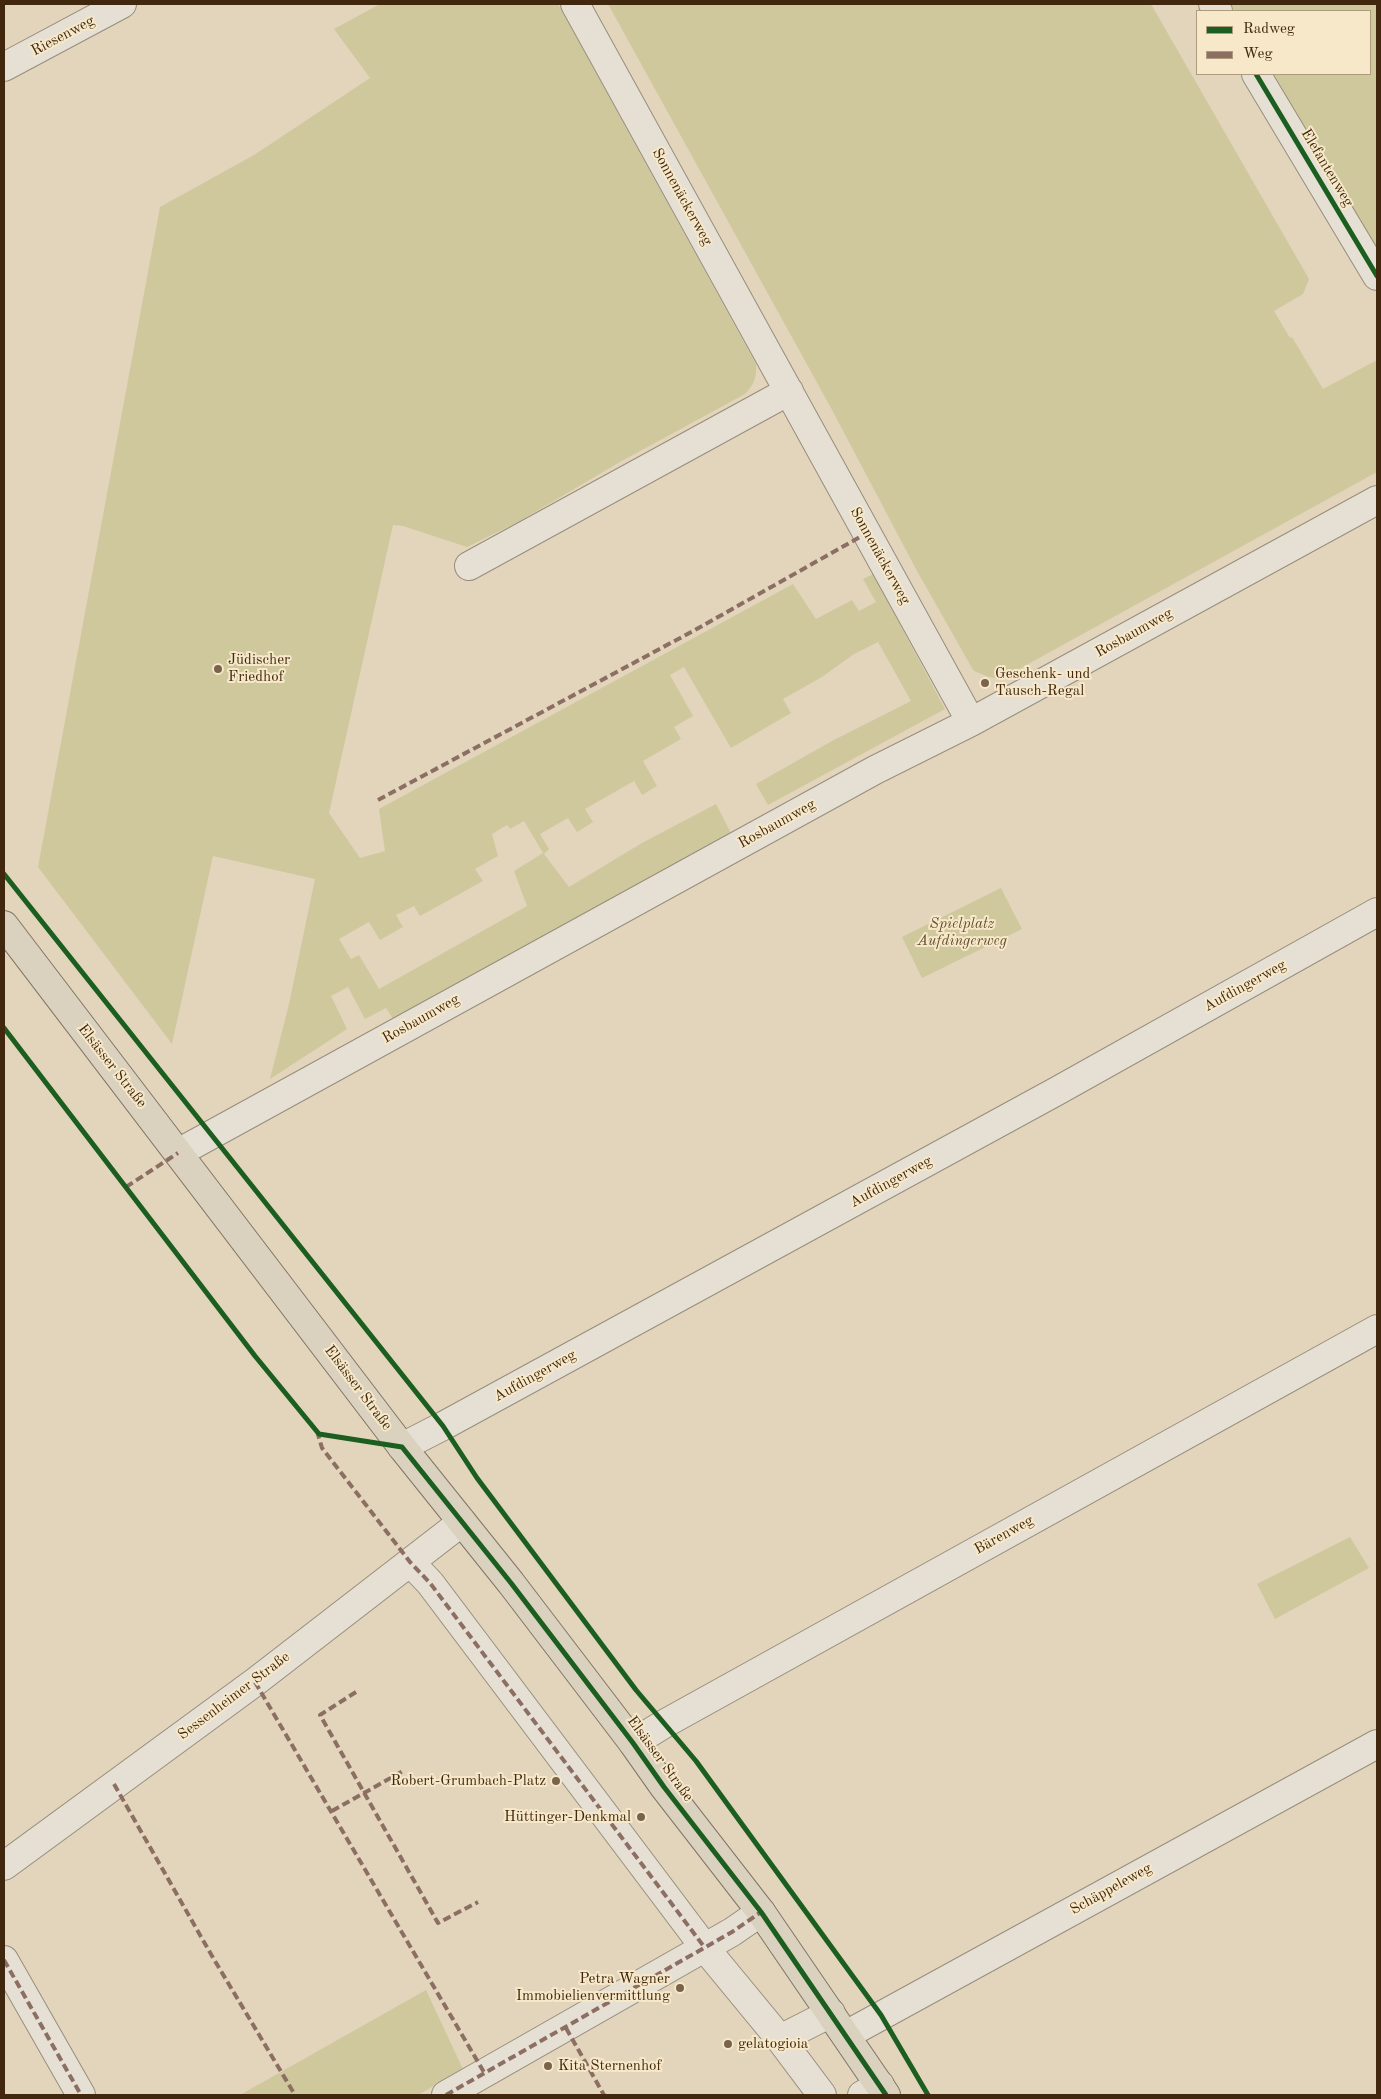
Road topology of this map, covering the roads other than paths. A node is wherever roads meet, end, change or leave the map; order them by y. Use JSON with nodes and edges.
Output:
{"nodes":[{"id":1,"x":122,"y":4,"type":"edge"},
{"id":2,"x":575,"y":4,"type":"edge"},
{"id":3,"x":4,"y":68,"type":"edge"},
{"id":4,"x":1257,"y":75,"type":"edge"},
{"id":5,"x":1377,"y":276,"type":"edge"},
{"id":6,"x":789,"y":391,"type":"junction"},
{"id":7,"x":1377,"y":500,"type":"edge"},
{"id":8,"x":469,"y":566,"type":"dead end"},
{"id":9,"x":971,"y":722,"type":"junction"},
{"id":10,"x":1377,"y":912,"type":"edge"},
{"id":11,"x":4,"y":925,"type":"edge"},
{"id":12,"x":178,"y":1153,"type":"junction"},
{"id":13,"x":1377,"y":1329,"type":"edge"},
{"id":14,"x":402,"y":1446,"type":"junction"},
{"id":15,"x":462,"y":1522,"type":"junction"},
{"id":16,"x":410,"y":1562,"type":"junction"},
{"id":17,"x":633,"y":1743,"type":"junction"},
{"id":18,"x":1377,"y":1744,"type":"edge"},
{"id":19,"x":4,"y":1866,"type":"edge"},
{"id":20,"x":761,"y":1912,"type":"junction"},
{"id":21,"x":705,"y":1948,"type":"junction"},
{"id":22,"x":4,"y":1960,"type":"edge"},
{"id":23,"x":831,"y":2013,"type":"junction"},
{"id":24,"x":846,"y":2035,"type":"junction"},
{"id":25,"x":780,"y":2039,"type":"junction"},
{"id":26,"x":876,"y":2092,"type":"edge"},
{"id":27,"x":81,"y":2095,"type":"edge"},
{"id":28,"x":446,"y":2095,"type":"edge"},
{"id":29,"x":822,"y":2095,"type":"edge"}],
"edges":[{"from":1,"to":3,"type":"street","name":"Riesenweg"},
{"from":2,"to":6,"type":"street","name":"Sonnenäckerweg"},
{"from":4,"to":5,"type":"street","name":"Elefantenweg"},
{"from":6,"to":8,"type":"street"},
{"from":6,"to":9,"type":"street","name":"Sonnenäckerweg"},
{"from":7,"to":9,"type":"street","name":"Rosbaumweg"},
{"from":9,"to":12,"type":"street","name":"Rosbaumweg"},
{"from":10,"to":14,"type":"street","name":"Aufdingerweg"},
{"from":11,"to":12,"type":"main road","name":"Elsässer Straße"},
{"from":12,"to":14,"type":"main road","name":"Elsässer Straße"},
{"from":13,"to":17,"type":"street","name":"Bärenweg"},
{"from":14,"to":15,"type":"main road","name":"Elsässer Straße"},
{"from":15,"to":16,"type":"street","name":"Sessenheimer Straße"},
{"from":15,"to":17,"type":"main road","name":"Elsässer Straße"},
{"from":16,"to":19,"type":"street","name":"Sessenheimer Straße"},
{"from":16,"to":21,"type":"street"},
{"from":17,"to":20,"type":"main road","name":"Elsässer Straße"},
{"from":18,"to":24,"type":"street","name":"Schäppeleweg"},
{"from":20,"to":21,"type":"street"},
{"from":20,"to":23,"type":"main road","name":"Elsässer Straße"},
{"from":21,"to":25,"type":"street"},
{"from":21,"to":28,"type":"street"},
{"from":22,"to":27,"type":"street"},
{"from":23,"to":24,"type":"main road","name":"Elsässer Straße"},
{"from":23,"to":25,"type":"street"},
{"from":24,"to":26,"type":"main road","name":"Elsässer Straße"},
{"from":25,"to":29,"type":"street"}]}
